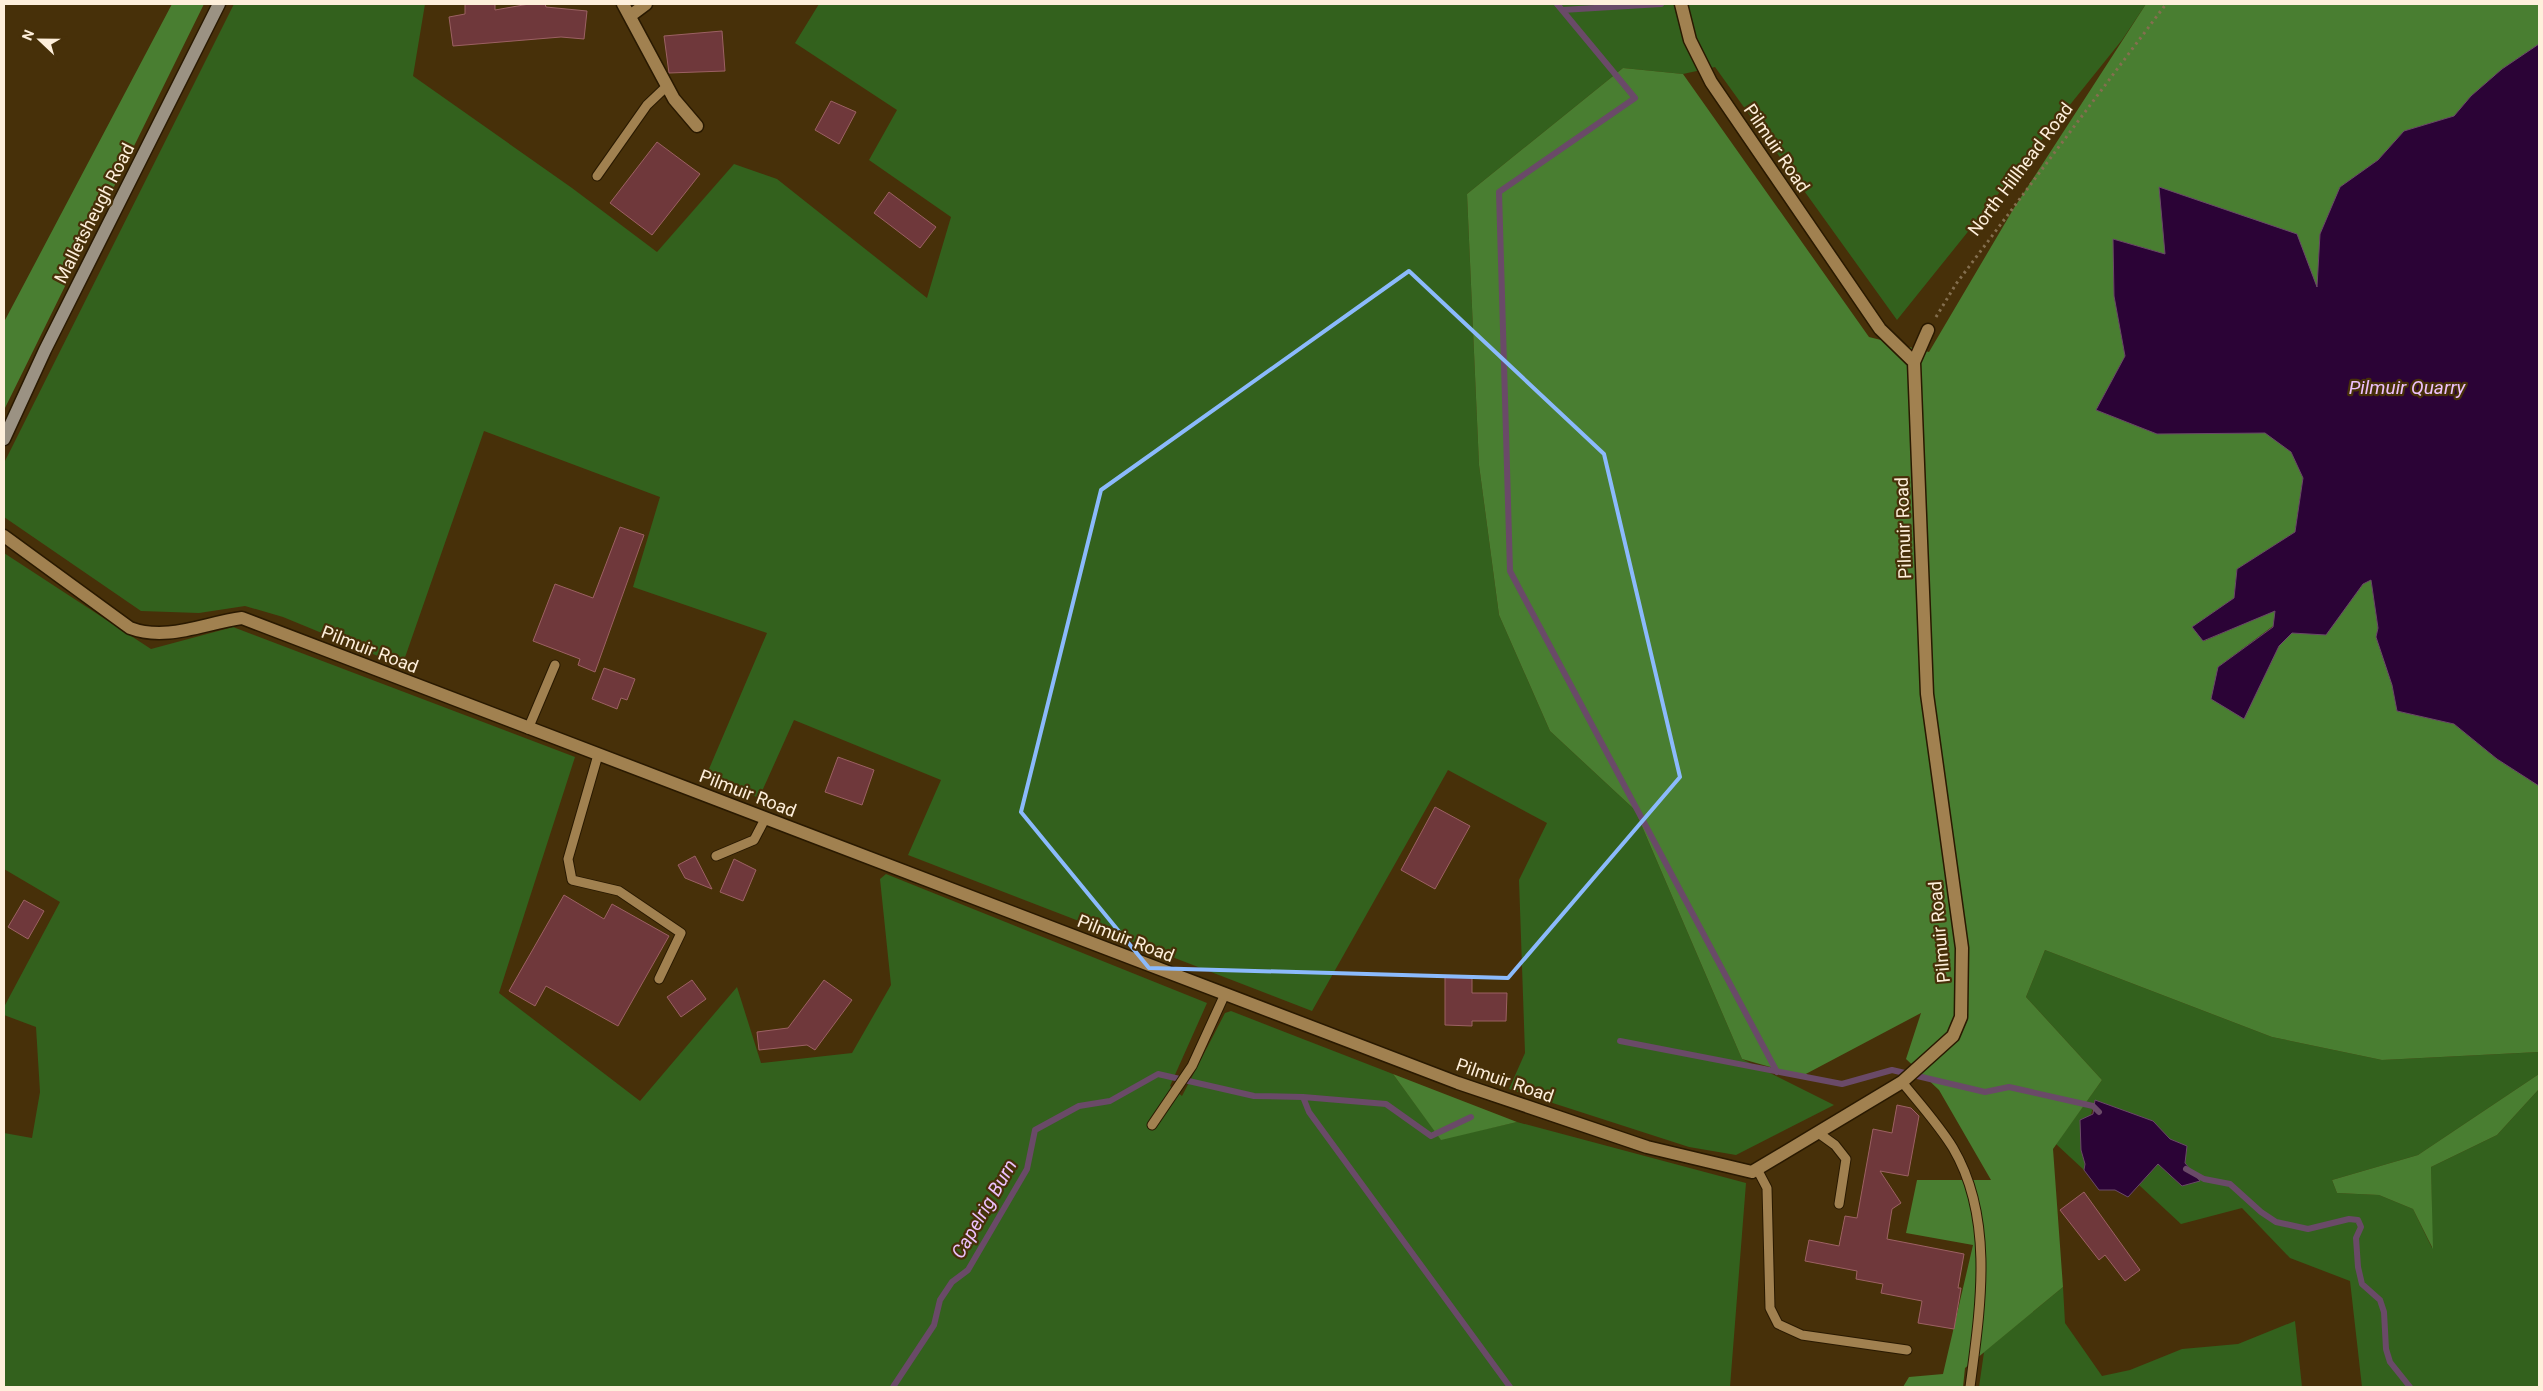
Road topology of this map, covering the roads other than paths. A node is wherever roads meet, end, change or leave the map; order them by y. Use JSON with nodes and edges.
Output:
{"nodes":[{"id":1,"x":219,"y":4,"type":"edge"},
{"id":2,"x":622,"y":4,"type":"edge"},
{"id":3,"x":646,"y":4,"type":"edge"},
{"id":4,"x":1681,"y":4,"type":"edge"},
{"id":5,"x":630,"y":16,"type":"junction"},
{"id":6,"x":667,"y":86,"type":"junction"},
{"id":7,"x":697,"y":126,"type":"dead end"},
{"id":8,"x":597,"y":176,"type":"dead end"},
{"id":9,"x":1928,"y":330,"type":"road end"},
{"id":10,"x":1914,"y":362,"type":"junction"},
{"id":11,"x":4,"y":439,"type":"edge"},
{"id":12,"x":4,"y":536,"type":"edge"},
{"id":13,"x":555,"y":665,"type":"dead end"},
{"id":14,"x":528,"y":729,"type":"junction"},
{"id":15,"x":598,"y":755,"type":"junction"},
{"id":16,"x":764,"y":818,"type":"junction"},
{"id":17,"x":716,"y":856,"type":"dead end"},
{"id":18,"x":659,"y":979,"type":"dead end"},
{"id":19,"x":1224,"y":994,"type":"junction"},
{"id":20,"x":1902,"y":1082,"type":"junction"},
{"id":21,"x":1152,"y":1125,"type":"dead end"},
{"id":22,"x":1817,"y":1132,"type":"junction"},
{"id":23,"x":1757,"y":1168,"type":"junction"},
{"id":24,"x":1838,"y":1204,"type":"dead end"},
{"id":25,"x":1907,"y":1350,"type":"dead end"},
{"id":26,"x":1970,"y":1387,"type":"edge"}],
"edges":[{"from":1,"to":11,"type":"street","name":"Malletsheugh Road"},
{"from":2,"to":5,"type":"street"},
{"from":3,"to":5,"type":"street"},
{"from":4,"to":10,"type":"street","name":"Pilmuir Road"},
{"from":5,"to":6,"type":"street"},
{"from":6,"to":7,"type":"street"},
{"from":6,"to":8,"type":"lane"},
{"from":9,"to":10,"type":"street"},
{"from":10,"to":20,"type":"street","name":"Pilmuir Road"},
{"from":12,"to":14,"type":"street","name":"Pilmuir Road"},
{"from":13,"to":14,"type":"lane"},
{"from":14,"to":15,"type":"street","name":"Pilmuir Road"},
{"from":15,"to":16,"type":"street","name":"Pilmuir Road"},
{"from":15,"to":18,"type":"lane"},
{"from":16,"to":17,"type":"lane"},
{"from":16,"to":19,"type":"street","name":"Pilmuir Road"},
{"from":19,"to":21,"type":"lane"},
{"from":19,"to":23,"type":"street","name":"Pilmuir Road"},
{"from":20,"to":22,"type":"street","name":"Pilmuir Road"},
{"from":20,"to":26,"type":"lane"},
{"from":22,"to":23,"type":"street","name":"Pilmuir Road"},
{"from":22,"to":24,"type":"lane"},
{"from":23,"to":25,"type":"lane"}]}
